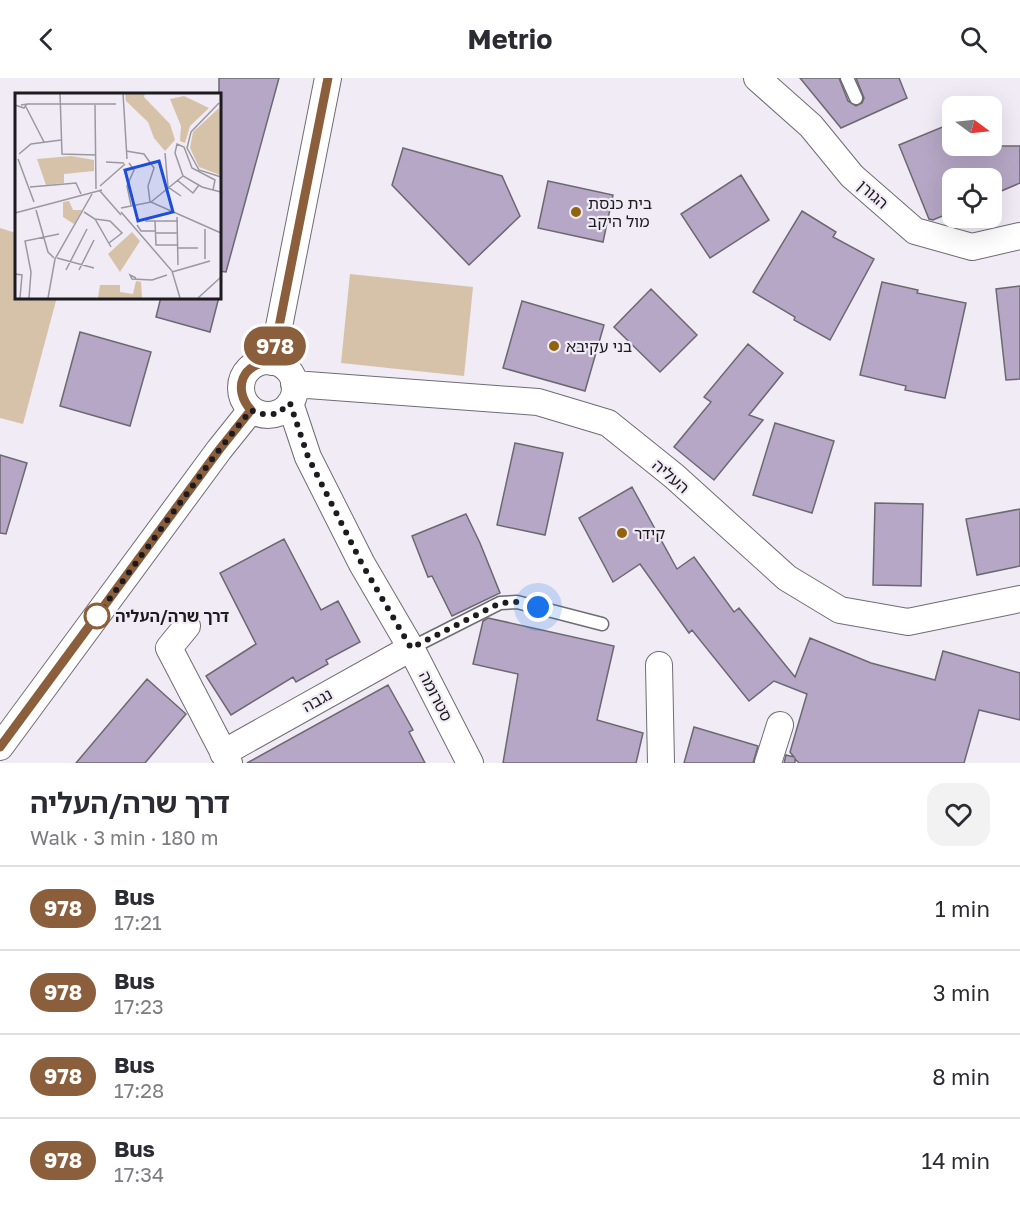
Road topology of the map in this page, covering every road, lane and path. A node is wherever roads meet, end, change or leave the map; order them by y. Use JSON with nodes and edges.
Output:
{"nodes":[{"id":1,"x":328,"y":78,"type":"edge"},
{"id":2,"x":757,"y":78,"type":"edge"},
{"id":3,"x":847,"y":78,"type":"edge"},
{"id":4,"x":856,"y":98,"type":"dead end"},
{"id":5,"x":1020,"y":236,"type":"edge"},
{"id":6,"x":272,"y":362,"type":"junction"},
{"id":7,"x":292,"y":393,"type":"junction"},
{"id":8,"x":251,"y":410,"type":"junction"},
{"id":9,"x":1020,"y":599,"type":"edge"},
{"id":10,"x":602,"y":624,"type":"dead end"},
{"id":11,"x":187,"y":626,"type":"dead end"},
{"id":12,"x":411,"y":648,"type":"junction"},
{"id":13,"x":659,"y":665,"type":"dead end"},
{"id":14,"x":780,"y":725,"type":"dead end"},
{"id":15,"x":0,"y":747,"type":"edge"},
{"id":16,"x":226,"y":758,"type":"edge"},
{"id":17,"x":470,"y":763,"type":"edge"},
{"id":18,"x":661,"y":763,"type":"edge"},
{"id":19,"x":768,"y":763,"type":"edge"}],
"edges":[{"from":1,"to":6,"type":"street"},
{"from":2,"to":5,"type":"street","name":"הגורן"},
{"from":3,"to":4,"type":"lane"},
{"from":6,"to":7,"type":"street"},
{"from":6,"to":8,"type":"street"},
{"from":7,"to":8,"type":"street"},
{"from":7,"to":9,"type":"street","name":"העליה"},
{"from":7,"to":12,"type":"street","name":"סטרומה"},
{"from":8,"to":15,"type":"street"},
{"from":10,"to":12,"type":"lane"},
{"from":11,"to":16,"type":"street"},
{"from":12,"to":16,"type":"street","name":"נגבה"},
{"from":12,"to":17,"type":"street","name":"סטרומה"},
{"from":13,"to":18,"type":"street"},
{"from":14,"to":19,"type":"street"}]}
